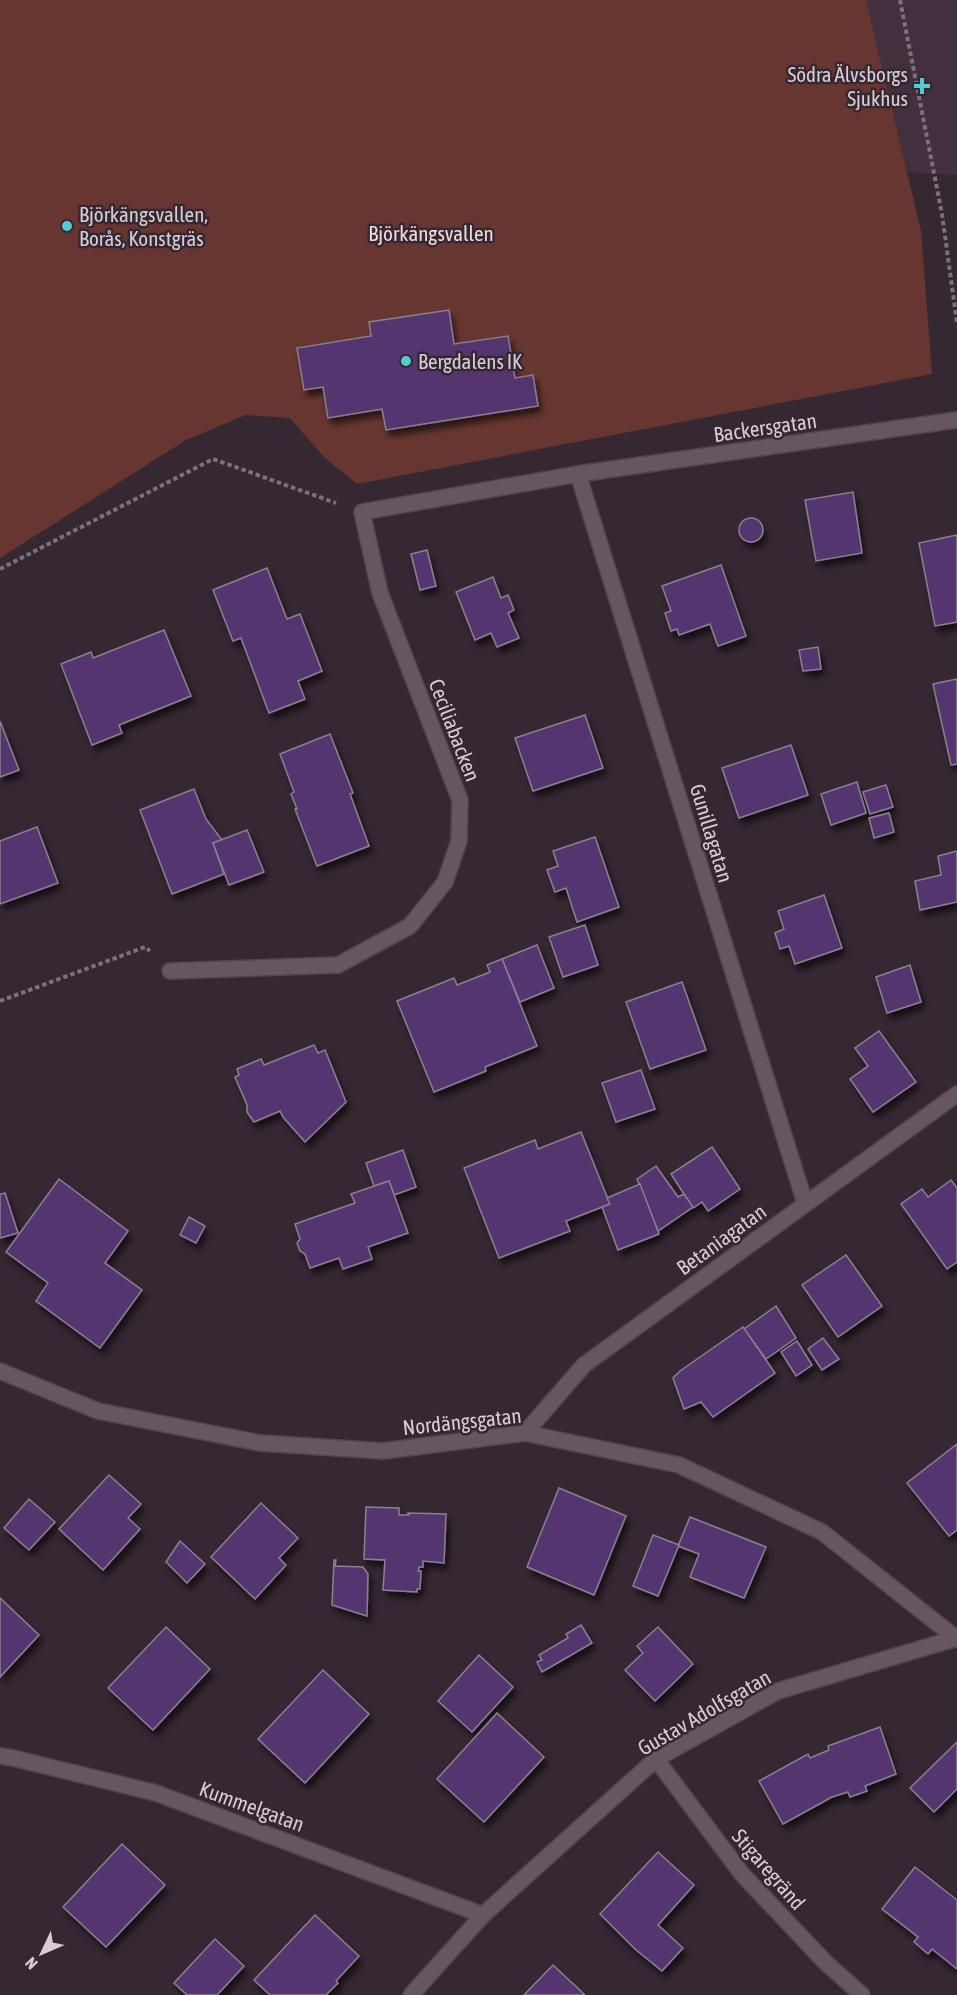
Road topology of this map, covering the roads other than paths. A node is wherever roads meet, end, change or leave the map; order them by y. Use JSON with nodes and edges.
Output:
{"nodes":[{"id":1,"x":957,"y":420,"type":"edge"},
{"id":2,"x":578,"y":474,"type":"junction"},
{"id":3,"x":170,"y":971,"type":"road end"},
{"id":4,"x":957,"y":1094,"type":"edge"},
{"id":5,"x":805,"y":1203,"type":"junction"},
{"id":6,"x":0,"y":1371,"type":"edge"},
{"id":7,"x":525,"y":1433,"type":"junction"},
{"id":8,"x":956,"y":1638,"type":"edge"},
{"id":9,"x":0,"y":1756,"type":"edge"},
{"id":10,"x":656,"y":1759,"type":"junction"},
{"id":11,"x":483,"y":1915,"type":"junction"},
{"id":12,"x":411,"y":1995,"type":"edge"},
{"id":13,"x":862,"y":1995,"type":"edge"}],
"edges":[{"from":1,"to":2,"type":"street","name":"Backersgatan"},
{"from":2,"to":3,"type":"street","name":"Ceciliabacken"},
{"from":2,"to":5,"type":"street","name":"Gunillagatan"},
{"from":4,"to":5,"type":"street","name":"Betaniagatan"},
{"from":5,"to":7,"type":"street","name":"Betaniagatan"},
{"from":6,"to":7,"type":"street","name":"Nordängsgatan"},
{"from":7,"to":8,"type":"street","name":"Nordängsgatan"},
{"from":8,"to":10,"type":"street","name":"Gustav Adolfsgatan"},
{"from":9,"to":11,"type":"street","name":"Kummelgatan"},
{"from":10,"to":11,"type":"street","name":"Gustav Adolfsgatan"},
{"from":10,"to":13,"type":"street","name":"Stigaregränd"},
{"from":11,"to":12,"type":"street","name":"Gustav Adolfsgatan"}]}
